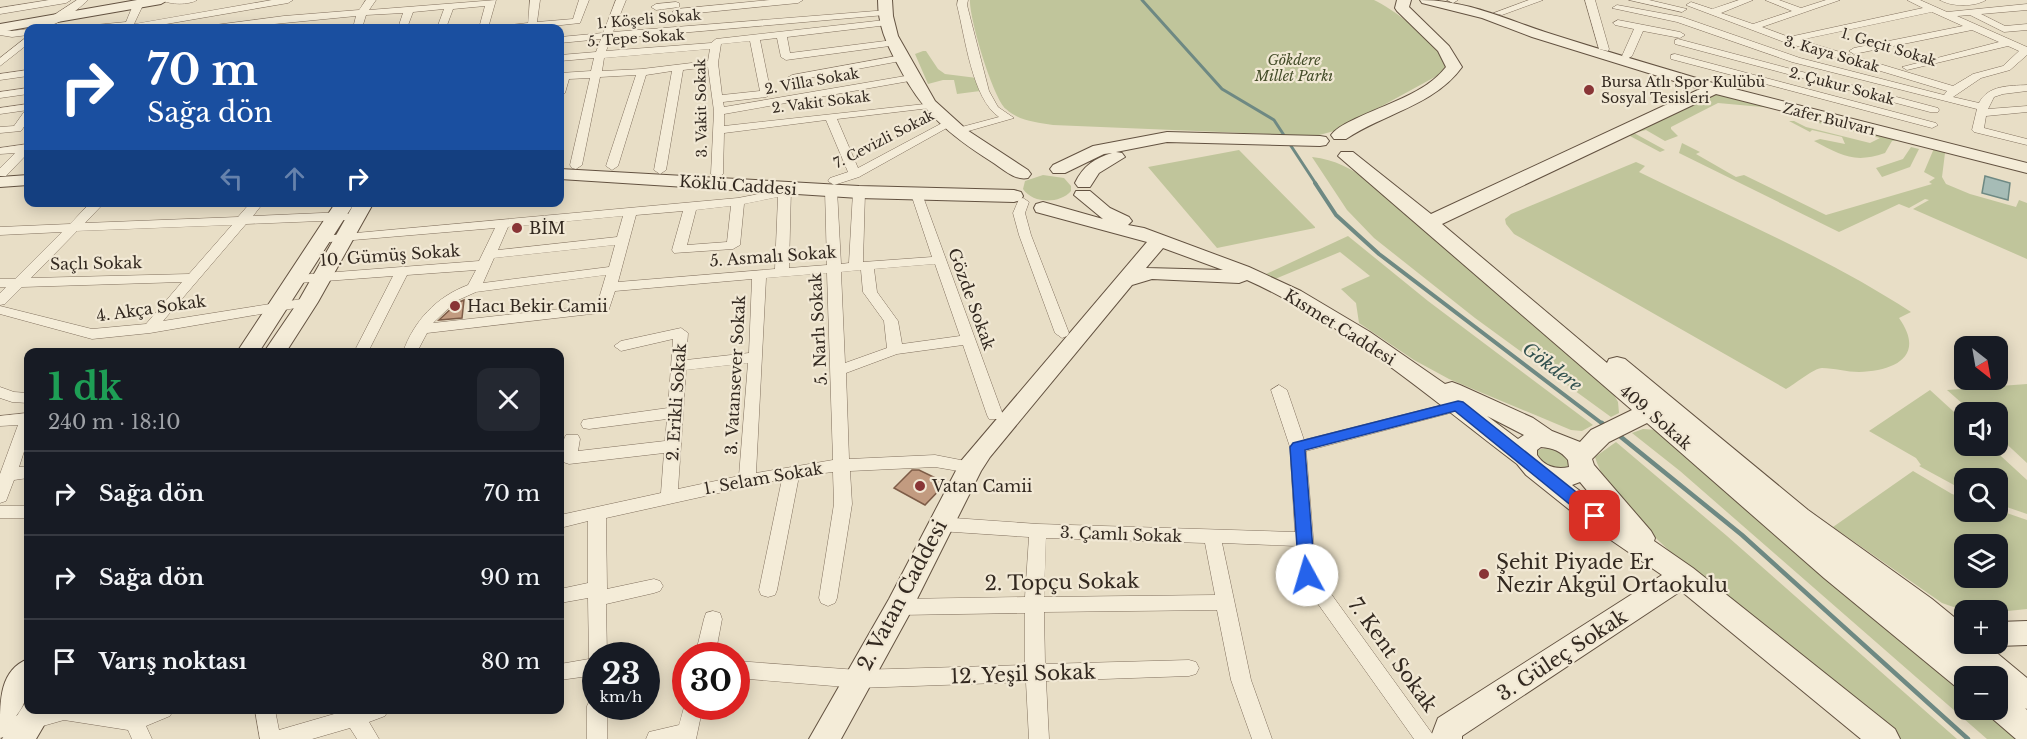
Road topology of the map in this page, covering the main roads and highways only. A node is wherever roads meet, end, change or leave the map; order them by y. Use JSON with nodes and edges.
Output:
{"nodes":[{"id":1,"x":161,"y":0,"type":"edge"},
{"id":2,"x":1445,"y":1,"type":"edge"},
{"id":3,"x":130,"y":4,"type":"edge"},
{"id":4,"x":1406,"y":4,"type":"edge"},
{"id":5,"x":885,"y":11,"type":"edge"},
{"id":6,"x":43,"y":24,"type":"edge"},
{"id":7,"x":24,"y":29,"type":"edge"},
{"id":8,"x":0,"y":30,"type":"edge"},
{"id":9,"x":1718,"y":87,"type":"junction"},
{"id":10,"x":1340,"y":135,"type":"junction"},
{"id":11,"x":1267,"y":144,"type":"junction"},
{"id":12,"x":1320,"y":146,"type":"junction"},
{"id":13,"x":1358,"y":148,"type":"junction"},
{"id":14,"x":2027,"y":161,"type":"edge"},
{"id":15,"x":565,"y":167,"type":"edge"},
{"id":16,"x":2027,"y":168,"type":"edge"},
{"id":17,"x":1059,"y":169,"type":"junction"},
{"id":18,"x":24,"y":172,"type":"edge"},
{"id":19,"x":1,"y":176,"type":"edge"},
{"id":20,"x":24,"y":179,"type":"edge"},
{"id":21,"x":832,"y":186,"type":"junction"},
{"id":22,"x":1018,"y":189,"type":"junction"},
{"id":23,"x":1083,"y":189,"type":"junction"},
{"id":24,"x":1043,"y":208,"type":"junction"},
{"id":25,"x":351,"y":209,"type":"edge"},
{"id":26,"x":1433,"y":221,"type":"junction"},
{"id":27,"x":1148,"y":236,"type":"junction"},
{"id":28,"x":1257,"y":277,"type":"junction"},
{"id":29,"x":1125,"y":281,"type":"junction"},
{"id":30,"x":251,"y":348,"type":"edge"},
{"id":31,"x":278,"y":348,"type":"edge"},
{"id":32,"x":1423,"y":378,"type":"junction"},
{"id":33,"x":1651,"y":410,"type":"junction"},
{"id":34,"x":1600,"y":436,"type":"junction"},
{"id":35,"x":1551,"y":440,"type":"junction"},
{"id":36,"x":975,"y":459,"type":"junction"},
{"id":37,"x":1581,"y":462,"type":"junction"},
{"id":38,"x":1530,"y":463,"type":"junction"},
{"id":39,"x":1672,"y":568,"type":"junction"},
{"id":40,"x":1954,"y":632,"type":"edge"},
{"id":41,"x":1911,"y":633,"type":"junction"},
{"id":42,"x":2027,"y":633,"type":"edge"},
{"id":43,"x":2008,"y":634,"type":"edge"},
{"id":44,"x":1954,"y":639,"type":"edge"},
{"id":45,"x":1980,"y":654,"type":"edge"},
{"id":46,"x":1954,"y":668,"type":"edge"},
{"id":47,"x":24,"y":678,"type":"edge"},
{"id":48,"x":2027,"y":696,"type":"edge"},
{"id":49,"x":0,"y":713,"type":"edge"},
{"id":50,"x":2008,"y":713,"type":"edge"},
{"id":51,"x":2027,"y":729,"type":"edge"},
{"id":52,"x":825,"y":739,"type":"edge"},
{"id":53,"x":1446,"y":739,"type":"edge"},
{"id":54,"x":1884,"y":739,"type":"edge"}],
"edges":[{"from":1,"to":3,"type":"main road"},
{"from":2,"to":4,"type":"main road"},
{"from":2,"to":9,"type":"main road","name":"Zafer Bulvarı"},
{"from":2,"to":9,"type":"main road","name":"Zafer Bulvarı"},
{"from":3,"to":6,"type":"main road"},
{"from":4,"to":10,"type":"main road"},
{"from":4,"to":13,"type":"main road"},
{"from":5,"to":22,"type":"main road"},
{"from":7,"to":8,"type":"main road"},
{"from":9,"to":14,"type":"main road","name":"Zafer Bulvarı"},
{"from":9,"to":16,"type":"main road","name":"Zafer Bulvarı"},
{"from":9,"to":26,"type":"main road"},
{"from":10,"to":12,"type":"main road"},
{"from":10,"to":13,"type":"main road"},
{"from":11,"to":12,"type":"main road"},
{"from":11,"to":17,"type":"main road"},
{"from":11,"to":23,"type":"main road"},
{"from":12,"to":13,"type":"main road"},
{"from":13,"to":26,"type":"main road","name":"409. Sokak"},
{"from":15,"to":21,"type":"main road","name":"Köklü Caddesi"},
{"from":15,"to":21,"type":"main road","name":"Köklü Caddesi"},
{"from":17,"to":22,"type":"main road"},
{"from":17,"to":23,"type":"main road"},
{"from":18,"to":19,"type":"main road"},
{"from":19,"to":20,"type":"main road"},
{"from":21,"to":22,"type":"main road","name":"Köklü Caddesi"},
{"from":21,"to":22,"type":"main road","name":"Köklü Caddesi"},
{"from":22,"to":24,"type":"main road"},
{"from":23,"to":24,"type":"main road"},
{"from":23,"to":27,"type":"main road"},
{"from":24,"to":27,"type":"main road"},
{"from":25,"to":30,"type":"main road"},
{"from":25,"to":31,"type":"main road"},
{"from":26,"to":33,"type":"main road","name":"409. Sokak"},
{"from":26,"to":33,"type":"main road","name":"409. Sokak"},
{"from":27,"to":28,"type":"main road","name":"Kısmet Caddesi"},
{"from":27,"to":29,"type":"main road","name":"2. Vatan Caddesi"},
{"from":27,"to":36,"type":"main road","name":"2. Vatan Caddesi"},
{"from":28,"to":29,"type":"main road"},
{"from":28,"to":32,"type":"main road","name":"Kısmet Caddesi"},
{"from":29,"to":36,"type":"main road","name":"2. Vatan Caddesi"},
{"from":32,"to":35,"type":"main road"},
{"from":32,"to":38,"type":"main road"},
{"from":33,"to":34,"type":"main road"},
{"from":33,"to":40,"type":"main road","name":"409. Sokak"},
{"from":33,"to":41,"type":"main road","name":"409. Sokak"},
{"from":34,"to":35,"type":"main road"},
{"from":34,"to":37,"type":"main road"},
{"from":35,"to":37,"type":"main road"},
{"from":35,"to":38,"type":"main road"},
{"from":36,"to":52,"type":"main road","name":"2. Vatan Caddesi"},
{"from":37,"to":38,"type":"main road"},
{"from":37,"to":39,"type":"main road"},
{"from":38,"to":39,"type":"main road"},
{"from":39,"to":53,"type":"main road","name":"3. Güleç Sokak"},
{"from":39,"to":54,"type":"main road"},
{"from":41,"to":44,"type":"main road"},
{"from":41,"to":46,"type":"main road","name":"409. Sokak"},
{"from":42,"to":43,"type":"main road"},
{"from":45,"to":48,"type":"main road","name":"409. Sokak"},
{"from":47,"to":49,"type":"main road"},
{"from":50,"to":51,"type":"main road"}]}
